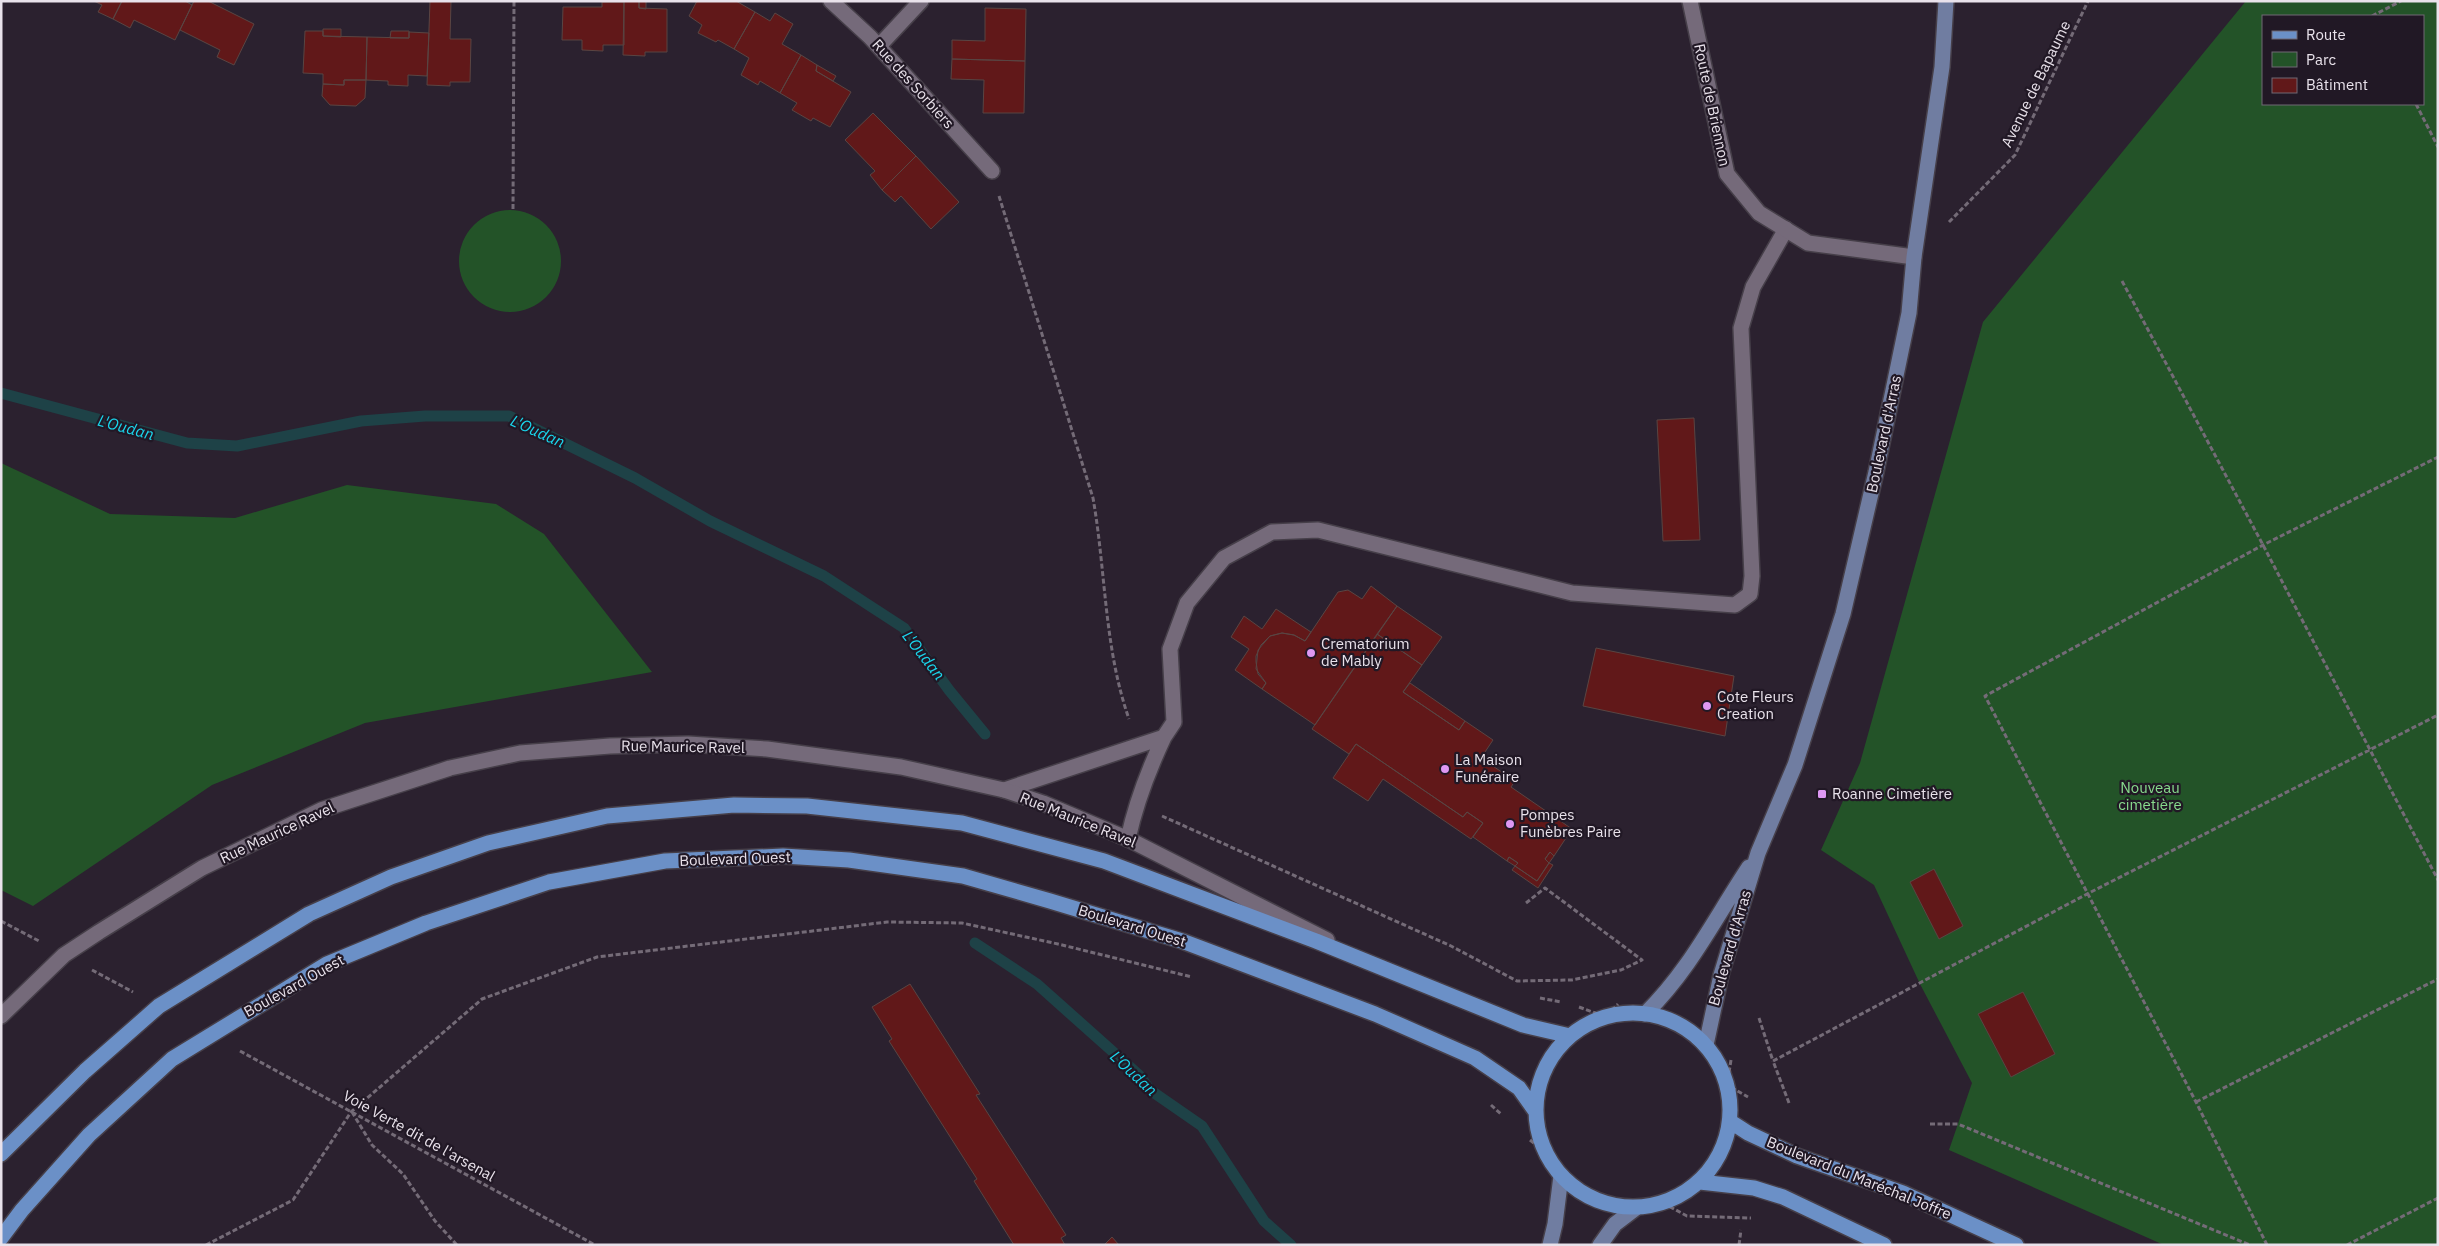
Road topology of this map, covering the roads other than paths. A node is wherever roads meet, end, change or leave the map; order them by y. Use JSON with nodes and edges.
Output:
{"nodes":[{"id":1,"x":831,"y":1,"type":"edge"},
{"id":2,"x":921,"y":1,"type":"edge"},
{"id":3,"x":1690,"y":1,"type":"edge"},
{"id":4,"x":1946,"y":1,"type":"edge"},
{"id":5,"x":878,"y":46,"type":"junction"},
{"id":6,"x":992,"y":171,"type":"road end"},
{"id":7,"x":1786,"y":229,"type":"junction"},
{"id":8,"x":1914,"y":257,"type":"junction"},
{"id":9,"x":1164,"y":737,"type":"junction"},
{"id":10,"x":1004,"y":790,"type":"junction"},
{"id":11,"x":1128,"y":839,"type":"junction"},
{"id":12,"x":1758,"y":853,"type":"junction"},
{"id":13,"x":1391,"y":972,"type":"junction"},
{"id":14,"x":1646,"y":1014,"type":"junction"},
{"id":15,"x":1,"y":1016,"type":"edge"},
{"id":16,"x":1570,"y":1036,"type":"junction"},
{"id":17,"x":1706,"y":1044,"type":"junction"},
{"id":18,"x":1536,"y":1112,"type":"junction"},
{"id":19,"x":1731,"y":1122,"type":"junction"},
{"id":20,"x":1,"y":1154,"type":"edge"},
{"id":21,"x":1561,"y":1176,"type":"junction"},
{"id":22,"x":1700,"y":1182,"type":"junction"},
{"id":23,"x":1636,"y":1208,"type":"junction"},
{"id":24,"x":1,"y":1238,"type":"edge"},
{"id":25,"x":1550,"y":1245,"type":"edge"},
{"id":26,"x":1600,"y":1245,"type":"edge"},
{"id":27,"x":1884,"y":1245,"type":"edge"},
{"id":28,"x":2016,"y":1245,"type":"edge"}],
"edges":[{"from":1,"to":5,"type":"street","name":"Rue des Sorbiers"},
{"from":2,"to":5,"type":"street"},
{"from":3,"to":7,"type":"street","name":"Route de Briennon"},
{"from":4,"to":8,"type":"main road","name":"Boulevard d'Arras"},
{"from":5,"to":6,"type":"street","name":"Rue des Sorbiers"},
{"from":7,"to":8,"type":"street","name":"Route de Briennon"},
{"from":7,"to":9,"type":"street"},
{"from":8,"to":12,"type":"main road","name":"Boulevard d'Arras"},
{"from":9,"to":10,"type":"street"},
{"from":9,"to":11,"type":"street"},
{"from":10,"to":11,"type":"street","name":"Rue Maurice Ravel"},
{"from":10,"to":15,"type":"street","name":"Rue Maurice Ravel"},
{"from":11,"to":13,"type":"street","name":"Rue Maurice Ravel"},
{"from":12,"to":14,"type":"main road","name":"Boulevard d'Arras"},
{"from":12,"to":17,"type":"main road","name":"Boulevard d'Arras"},
{"from":13,"to":16,"type":"main road"},
{"from":13,"to":20,"type":"main road"},
{"from":14,"to":16,"type":"main road"},
{"from":14,"to":17,"type":"main road"},
{"from":16,"to":18,"type":"main road"},
{"from":17,"to":19,"type":"main road"},
{"from":18,"to":21,"type":"main road"},
{"from":18,"to":24,"type":"main road","name":"Boulevard Ouest"},
{"from":19,"to":22,"type":"main road"},
{"from":19,"to":28,"type":"main road","name":"Boulevard du Maréchal Joffre"},
{"from":21,"to":23,"type":"main road"},
{"from":21,"to":25,"type":"main road"},
{"from":22,"to":23,"type":"main road"},
{"from":22,"to":27,"type":"main road"},
{"from":23,"to":26,"type":"main road"}]}
